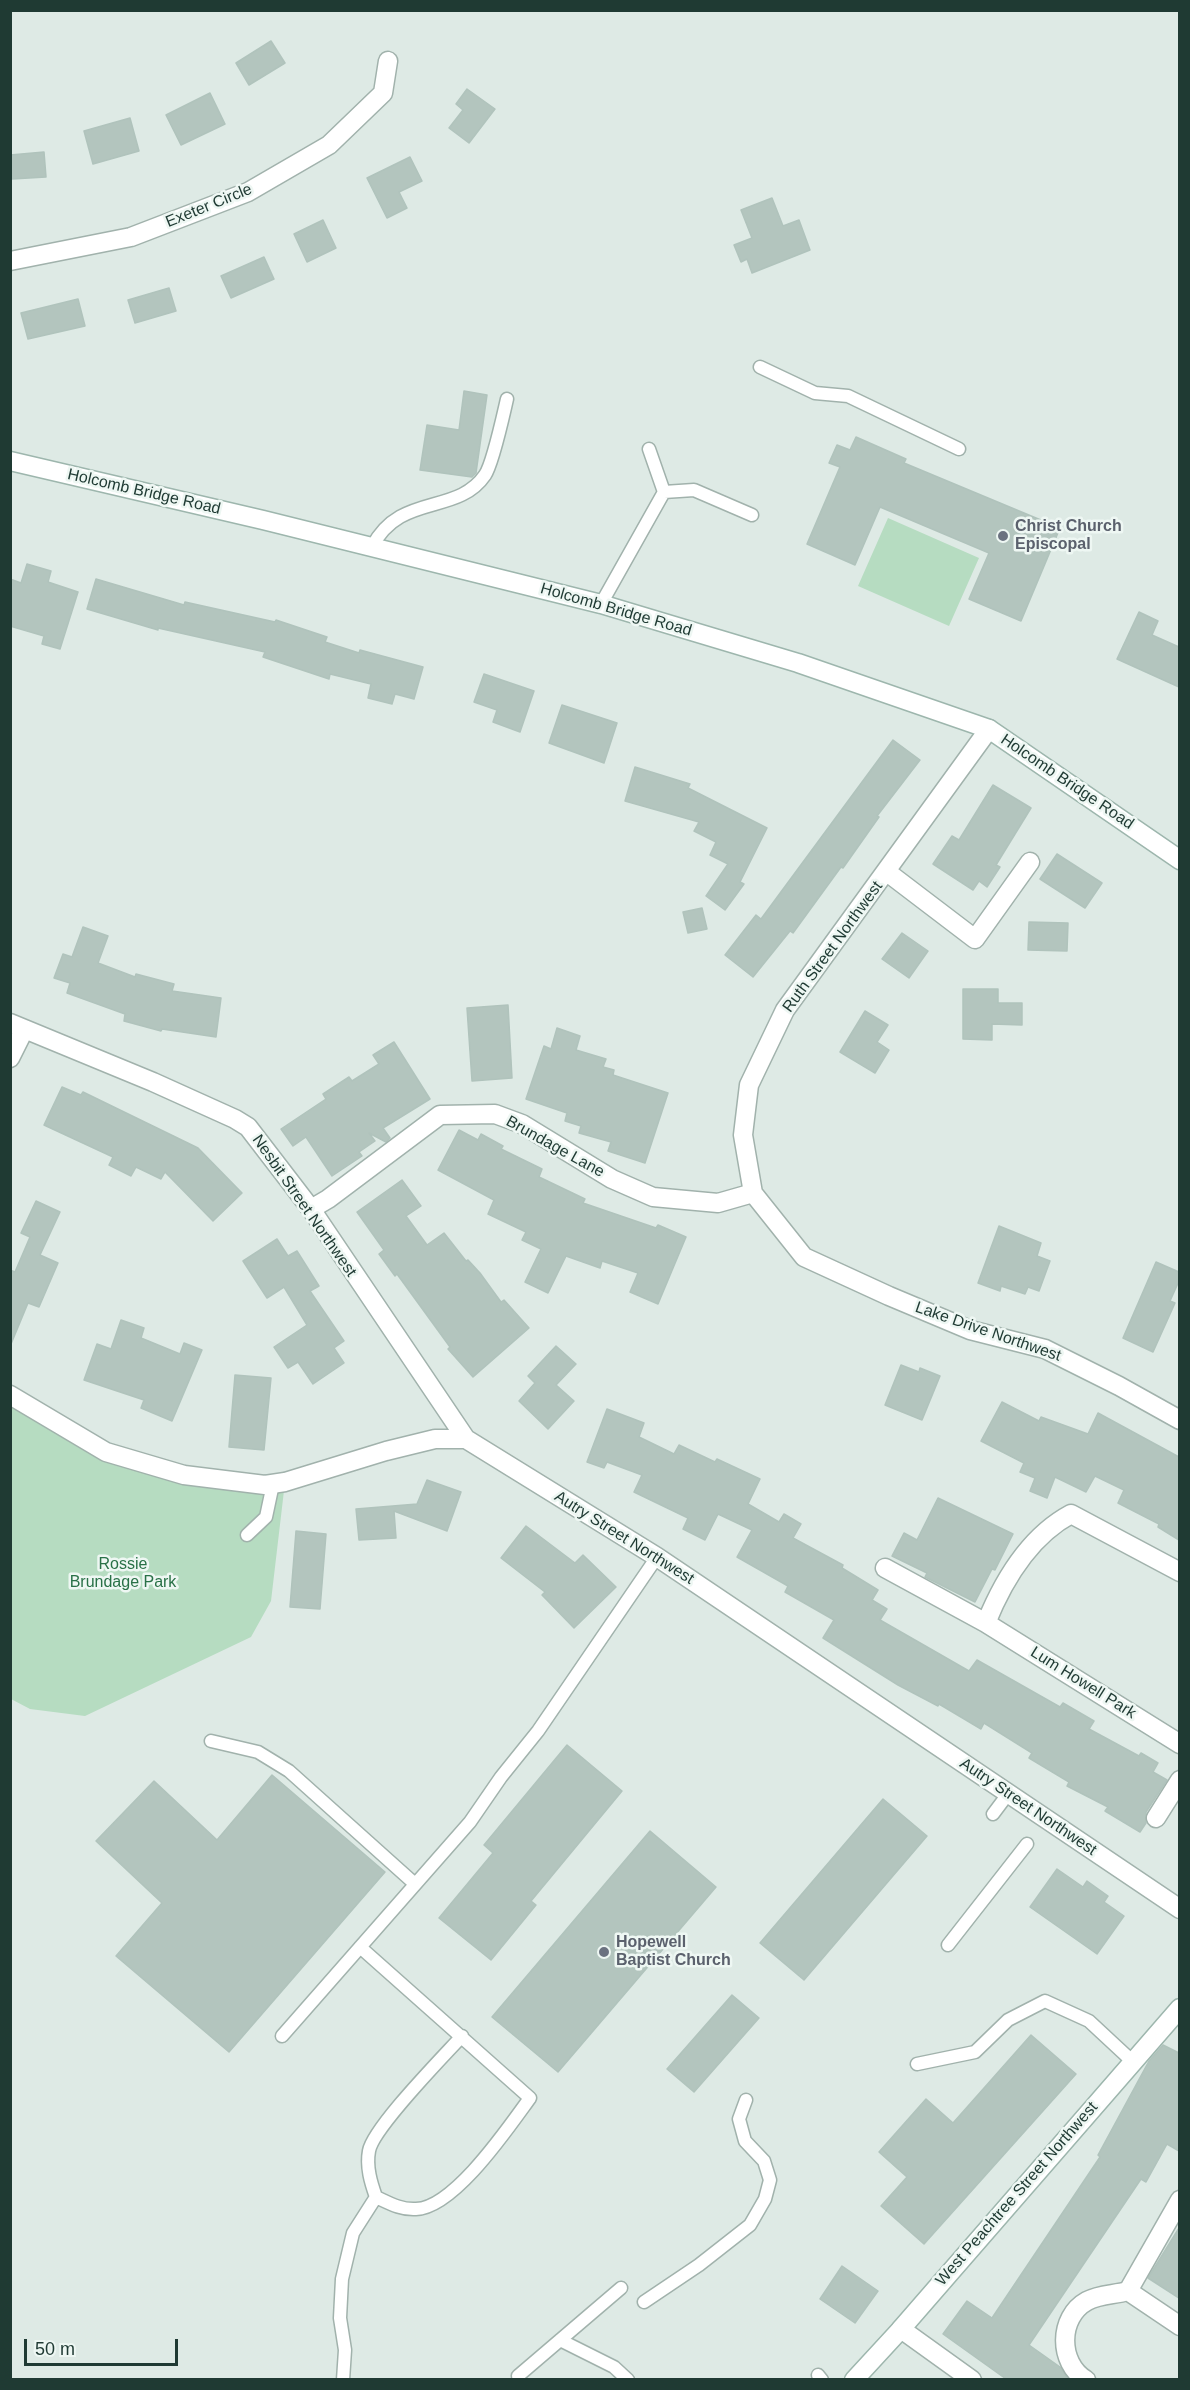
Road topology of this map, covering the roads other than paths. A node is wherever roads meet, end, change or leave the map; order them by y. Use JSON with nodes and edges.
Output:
{"nodes":[{"id":1,"x":388,"y":61,"type":"dead end"},
{"id":2,"x":10,"y":261,"type":"edge"},
{"id":3,"x":760,"y":367,"type":"dead end"},
{"id":4,"x":507,"y":399,"type":"dead end"},
{"id":5,"x":649,"y":449,"type":"dead end"},
{"id":6,"x":959,"y":449,"type":"dead end"},
{"id":7,"x":10,"y":461,"type":"edge"},
{"id":8,"x":664,"y":492,"type":"junction"},
{"id":9,"x":752,"y":515,"type":"dead end"},
{"id":10,"x":372,"y":547,"type":"junction"},
{"id":11,"x":601,"y":604,"type":"junction"},
{"id":12,"x":989,"y":729,"type":"junction"},
{"id":13,"x":1179,"y":860,"type":"edge"},
{"id":14,"x":1030,"y":862,"type":"dead end"},
{"id":15,"x":887,"y":872,"type":"junction"},
{"id":16,"x":17,"y":1027,"type":"edge"},
{"id":17,"x":10,"y":1058,"type":"edge"},
{"id":18,"x":753,"y":1193,"type":"junction"},
{"id":19,"x":310,"y":1209,"type":"junction"},
{"id":20,"x":774,"y":1219,"type":"joint"},
{"id":21,"x":10,"y":1395,"type":"edge"},
{"id":22,"x":1179,"y":1420,"type":"edge"},
{"id":23,"x":466,"y":1439,"type":"junction"},
{"id":24,"x":273,"y":1484,"type":"junction"},
{"id":25,"x":247,"y":1535,"type":"dead end"},
{"id":26,"x":657,"y":1557,"type":"junction"},
{"id":27,"x":885,"y":1568,"type":"dead end"},
{"id":28,"x":1179,"y":1572,"type":"edge"},
{"id":29,"x":986,"y":1623,"type":"junction"},
{"id":30,"x":211,"y":1741,"type":"dead end"},
{"id":31,"x":1179,"y":1744,"type":"edge"},
{"id":32,"x":1179,"y":1780,"type":"edge"},
{"id":33,"x":1008,"y":1794,"type":"junction"},
{"id":34,"x":993,"y":1814,"type":"dead end"},
{"id":35,"x":1156,"y":1818,"type":"dead end"},
{"id":36,"x":1027,"y":1844,"type":"dead end"},
{"id":37,"x":415,"y":1884,"type":"junction"},
{"id":38,"x":1179,"y":1909,"type":"edge"},
{"id":39,"x":948,"y":1945,"type":"dead end"},
{"id":40,"x":360,"y":1947,"type":"junction"},
{"id":41,"x":1179,"y":2008,"type":"edge"},
{"id":42,"x":282,"y":2036,"type":"dead end"},
{"id":43,"x":462,"y":2036,"type":"junction"},
{"id":44,"x":1132,"y":2061,"type":"junction"},
{"id":45,"x":917,"y":2064,"type":"dead end"},
{"id":46,"x":746,"y":2100,"type":"dead end"},
{"id":47,"x":376,"y":2197,"type":"junction"},
{"id":48,"x":1179,"y":2200,"type":"edge"},
{"id":49,"x":1173,"y":2227,"type":"edge"},
{"id":50,"x":621,"y":2288,"type":"dead end"},
{"id":51,"x":1128,"y":2291,"type":"junction"},
{"id":52,"x":644,"y":2302,"type":"dead end"},
{"id":53,"x":1179,"y":2326,"type":"edge"},
{"id":54,"x":901,"y":2329,"type":"junction"},
{"id":55,"x":560,"y":2340,"type":"junction"},
{"id":56,"x":518,"y":2376,"type":"dead end"},
{"id":57,"x":343,"y":2379,"type":"edge"},
{"id":58,"x":628,"y":2379,"type":"edge"},
{"id":59,"x":854,"y":2379,"type":"edge"},
{"id":60,"x":972,"y":2379,"type":"edge"},
{"id":61,"x":1086,"y":2379,"type":"edge"}],
"edges":[{"from":1,"to":2,"type":"street","name":"Exeter Circle"},
{"from":3,"to":6,"type":"lane"},
{"from":4,"to":10,"type":"lane"},
{"from":5,"to":8,"type":"lane"},
{"from":7,"to":10,"type":"street","name":"Holcomb Bridge Road"},
{"from":8,"to":9,"type":"lane"},
{"from":8,"to":11,"type":"lane"},
{"from":10,"to":11,"type":"street","name":"Holcomb Bridge Road"},
{"from":11,"to":12,"type":"street","name":"Holcomb Bridge Road"},
{"from":12,"to":13,"type":"street","name":"Holcomb Bridge Road"},
{"from":12,"to":15,"type":"street","name":"Ruth Street Northwest"},
{"from":14,"to":15,"type":"street"},
{"from":15,"to":18,"type":"street","name":"Ruth Street Northwest"},
{"from":16,"to":17,"type":"street"},
{"from":16,"to":19,"type":"street","name":"Nesbit Street Northwest"},
{"from":18,"to":19,"type":"street","name":"Brundage Lane"},
{"from":18,"to":20,"type":"street","name":"Ruth Street Northwest"},
{"from":19,"to":23,"type":"street","name":"Nesbit Street Northwest"},
{"from":20,"to":22,"type":"street","name":"Lake Drive Northwest"},
{"from":21,"to":24,"type":"street"},
{"from":23,"to":24,"type":"street"},
{"from":23,"to":26,"type":"street","name":"Autry Street Northwest"},
{"from":24,"to":25,"type":"lane"},
{"from":26,"to":33,"type":"street","name":"Autry Street Northwest"},
{"from":26,"to":37,"type":"lane"},
{"from":27,"to":29,"type":"street","name":"Lum Howell Park"},
{"from":28,"to":29,"type":"street"},
{"from":29,"to":31,"type":"street","name":"Lum Howell Park"},
{"from":30,"to":37,"type":"lane"},
{"from":32,"to":35,"type":"street"},
{"from":33,"to":34,"type":"lane"},
{"from":33,"to":38,"type":"street","name":"Autry Street Northwest"},
{"from":36,"to":39,"type":"lane"},
{"from":37,"to":40,"type":"lane"},
{"from":40,"to":42,"type":"lane"},
{"from":40,"to":43,"type":"lane"},
{"from":41,"to":44,"type":"street","name":"West Peachtree Street Northwest"},
{"from":43,"to":47,"type":"lane"},
{"from":43,"to":47,"type":"lane"},
{"from":44,"to":45,"type":"lane"},
{"from":44,"to":54,"type":"street","name":"West Peachtree Street Northwest"},
{"from":46,"to":52,"type":"lane"},
{"from":47,"to":57,"type":"lane"},
{"from":48,"to":49,"type":"street"},
{"from":49,"to":51,"type":"street"},
{"from":50,"to":55,"type":"lane"},
{"from":51,"to":53,"type":"street"},
{"from":51,"to":61,"type":"street"},
{"from":54,"to":59,"type":"street","name":"West Peachtree Street Northwest"},
{"from":54,"to":60,"type":"street"},
{"from":55,"to":56,"type":"lane"},
{"from":55,"to":58,"type":"lane"}]}
